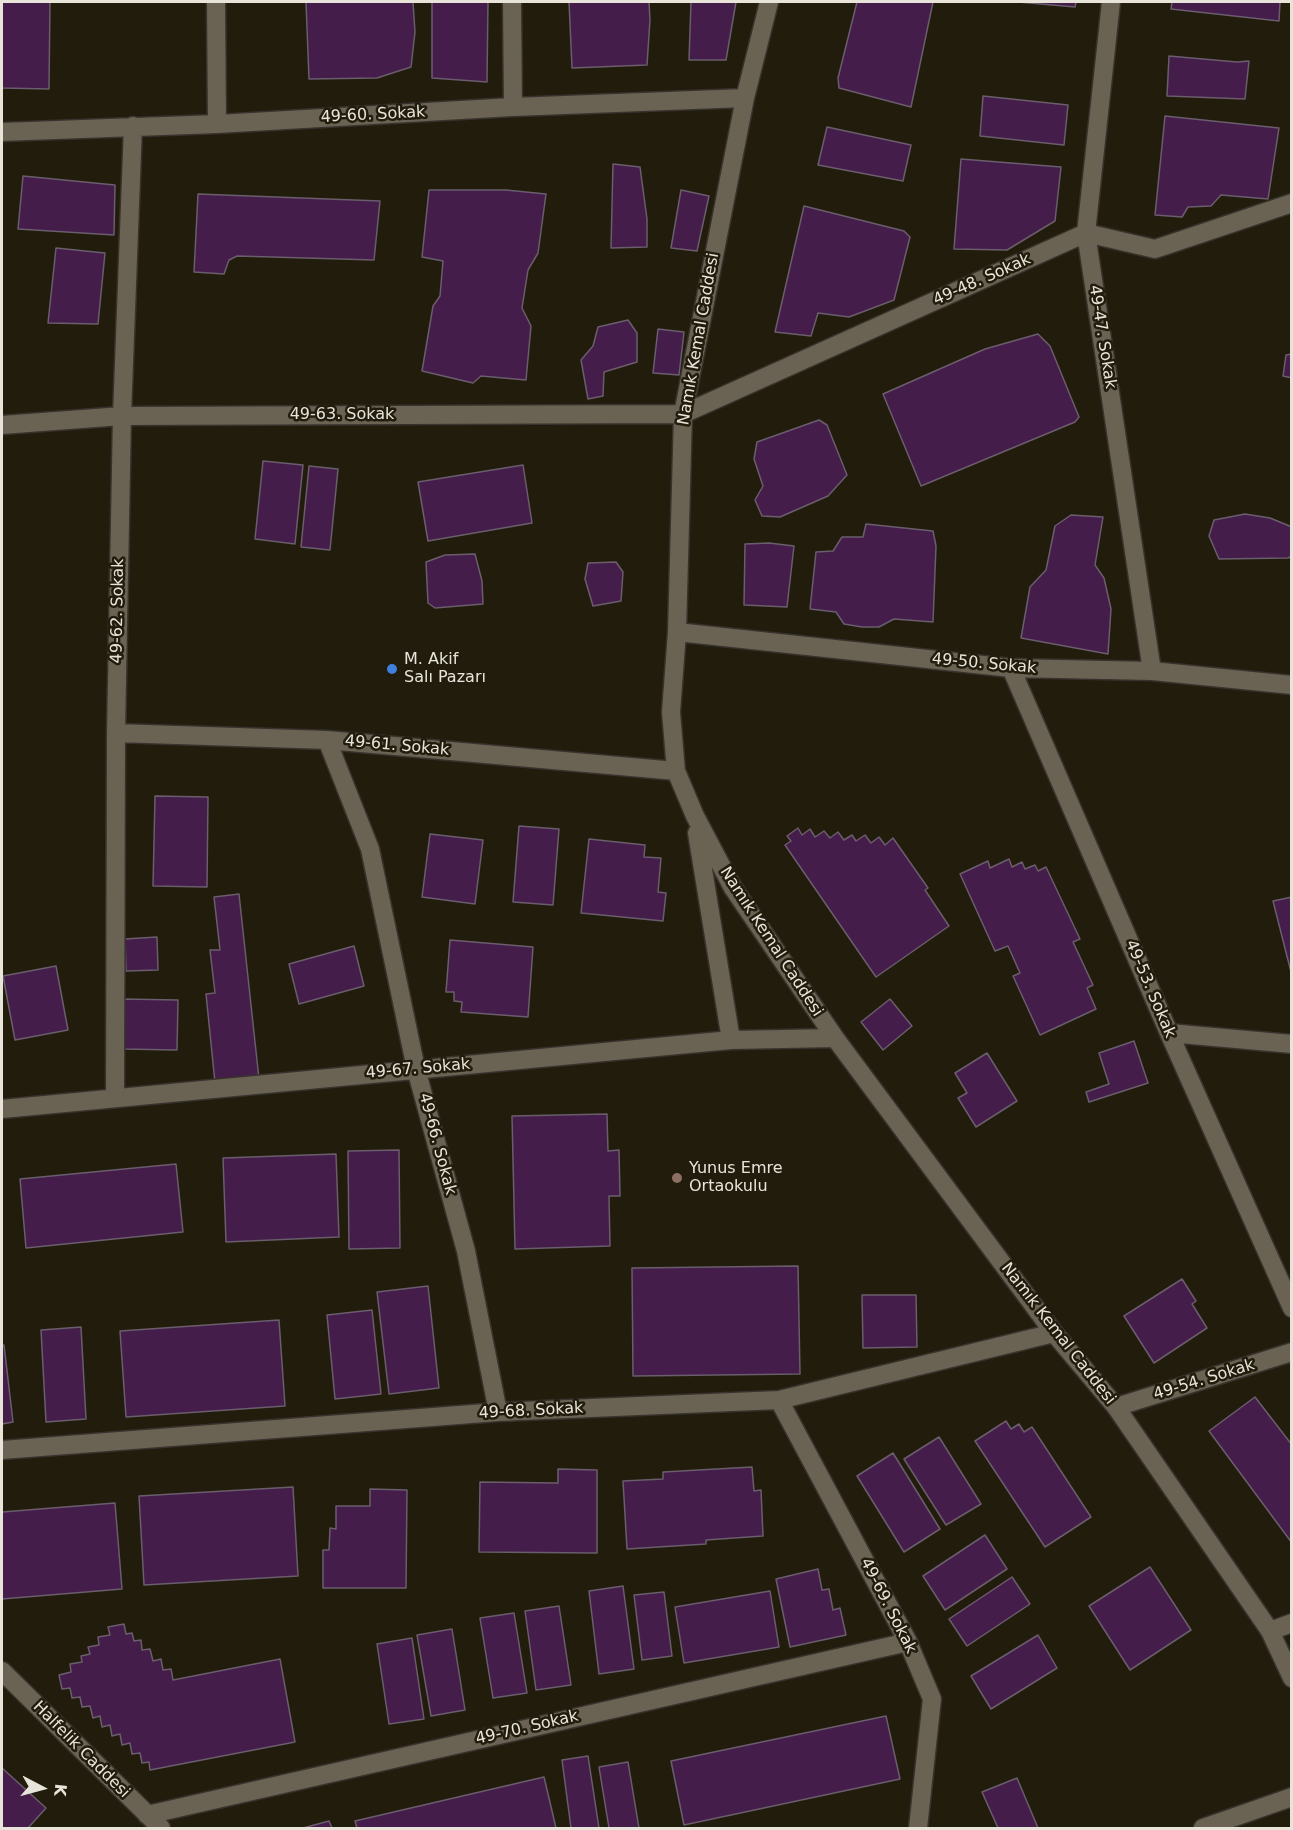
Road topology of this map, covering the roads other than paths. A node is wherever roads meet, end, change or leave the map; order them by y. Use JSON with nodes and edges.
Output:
{"nodes":[{"id":1,"x":216,"y":2,"type":"edge"},
{"id":2,"x":512,"y":2,"type":"edge"},
{"id":3,"x":769,"y":2,"type":"edge"},
{"id":4,"x":1111,"y":2,"type":"edge"},
{"id":5,"x":744,"y":98,"type":"junction"},
{"id":6,"x":513,"y":106,"type":"junction"},
{"id":7,"x":217,"y":124,"type":"junction"},
{"id":8,"x":133,"y":126,"type":"junction"},
{"id":9,"x":2,"y":132,"type":"edge"},
{"id":10,"x":1292,"y":203,"type":"edge"},
{"id":11,"x":1086,"y":233,"type":"junction"},
{"id":12,"x":682,"y":414,"type":"junction"},
{"id":13,"x":122,"y":416,"type":"junction"},
{"id":14,"x":2,"y":424,"type":"edge"},
{"id":15,"x":677,"y":632,"type":"junction"},
{"id":16,"x":1011,"y":668,"type":"junction"},
{"id":17,"x":1152,"y":671,"type":"junction"},
{"id":18,"x":1292,"y":685,"type":"edge"},
{"id":19,"x":116,"y":733,"type":"junction"},
{"id":20,"x":327,"y":740,"type":"junction"},
{"id":21,"x":676,"y":771,"type":"junction"},
{"id":22,"x":694,"y":816,"type":"junction"},
{"id":23,"x":1168,"y":1033,"type":"junction"},
{"id":24,"x":835,"y":1038,"type":"junction"},
{"id":25,"x":731,"y":1040,"type":"junction"},
{"id":26,"x":1292,"y":1044,"type":"edge"},
{"id":27,"x":416,"y":1069,"type":"junction"},
{"id":28,"x":115,"y":1097,"type":"junction"},
{"id":29,"x":2,"y":1109,"type":"edge"},
{"id":30,"x":1292,"y":1308,"type":"edge"},
{"id":31,"x":1054,"y":1333,"type":"junction"},
{"id":32,"x":1292,"y":1352,"type":"edge"},
{"id":33,"x":779,"y":1400,"type":"junction"},
{"id":34,"x":1116,"y":1407,"type":"junction"},
{"id":35,"x":498,"y":1412,"type":"junction"},
{"id":36,"x":2,"y":1450,"type":"edge"},
{"id":37,"x":1292,"y":1623,"type":"edge"},
{"id":38,"x":1270,"y":1630,"type":"junction"},
{"id":39,"x":908,"y":1642,"type":"junction"},
{"id":40,"x":2,"y":1671,"type":"edge"},
{"id":41,"x":1292,"y":1678,"type":"edge"},
{"id":42,"x":1292,"y":1797,"type":"edge"},
{"id":43,"x":147,"y":1815,"type":"junction"},
{"id":44,"x":161,"y":1828,"type":"edge"},
{"id":45,"x":918,"y":1828,"type":"edge"},
{"id":46,"x":1203,"y":1828,"type":"edge"}],
"edges":[{"from":1,"to":7,"type":"street"},
{"from":2,"to":6,"type":"street"},
{"from":3,"to":5,"type":"street","name":"Namık Kemal Caddesi"},
{"from":4,"to":11,"type":"street","name":"49-47. Sokak"},
{"from":5,"to":6,"type":"street","name":"49-60. Sokak"},
{"from":5,"to":12,"type":"street","name":"Namık Kemal Caddesi"},
{"from":6,"to":7,"type":"street","name":"49-60. Sokak"},
{"from":7,"to":8,"type":"street","name":"49-60. Sokak"},
{"from":8,"to":9,"type":"street","name":"49-60. Sokak"},
{"from":8,"to":13,"type":"street","name":"49-62. Sokak"},
{"from":10,"to":11,"type":"street"},
{"from":11,"to":12,"type":"street","name":"49-48. Sokak"},
{"from":11,"to":17,"type":"street","name":"49-47. Sokak"},
{"from":12,"to":13,"type":"street","name":"49-63. Sokak"},
{"from":12,"to":15,"type":"street","name":"Namık Kemal Caddesi"},
{"from":13,"to":14,"type":"street","name":"49-63. Sokak"},
{"from":13,"to":19,"type":"street","name":"49-62. Sokak"},
{"from":15,"to":16,"type":"street","name":"49-50. Sokak"},
{"from":15,"to":21,"type":"street","name":"Namık Kemal Caddesi"},
{"from":16,"to":17,"type":"street","name":"49-50. Sokak"},
{"from":16,"to":23,"type":"street","name":"49-53. Sokak"},
{"from":17,"to":18,"type":"street","name":"49-50. Sokak"},
{"from":19,"to":20,"type":"street","name":"49-61. Sokak"},
{"from":19,"to":28,"type":"street","name":"49-62. Sokak"},
{"from":20,"to":21,"type":"street","name":"49-61. Sokak"},
{"from":20,"to":27,"type":"street","name":"49-66. Sokak"},
{"from":21,"to":22,"type":"street","name":"Namık Kemal Caddesi"},
{"from":22,"to":24,"type":"street","name":"Namık Kemal Caddesi"},
{"from":22,"to":25,"type":"street"},
{"from":23,"to":26,"type":"street"},
{"from":23,"to":30,"type":"street","name":"49-53. Sokak"},
{"from":24,"to":25,"type":"street","name":"49-67. Sokak"},
{"from":24,"to":31,"type":"street","name":"Namık Kemal Caddesi"},
{"from":25,"to":27,"type":"street","name":"49-67. Sokak"},
{"from":27,"to":28,"type":"street","name":"49-67. Sokak"},
{"from":27,"to":35,"type":"street","name":"49-66. Sokak"},
{"from":28,"to":29,"type":"street","name":"49-67. Sokak"},
{"from":31,"to":33,"type":"street","name":"49-68. Sokak"},
{"from":31,"to":34,"type":"street","name":"Namık Kemal Caddesi"},
{"from":32,"to":34,"type":"street","name":"49-54. Sokak"},
{"from":33,"to":35,"type":"street","name":"49-68. Sokak"},
{"from":33,"to":39,"type":"street","name":"49-69. Sokak"},
{"from":34,"to":38,"type":"street","name":"Namık Kemal Caddesi"},
{"from":35,"to":36,"type":"street","name":"49-68. Sokak"},
{"from":37,"to":38,"type":"street"},
{"from":38,"to":41,"type":"street","name":"Namık Kemal Caddesi"},
{"from":39,"to":43,"type":"street","name":"49-70. Sokak"},
{"from":39,"to":45,"type":"street","name":"49-69. Sokak"},
{"from":40,"to":43,"type":"street","name":"Halfelik Caddesi"},
{"from":42,"to":46,"type":"street"},
{"from":43,"to":44,"type":"street","name":"Halfelik Caddesi"}]}
